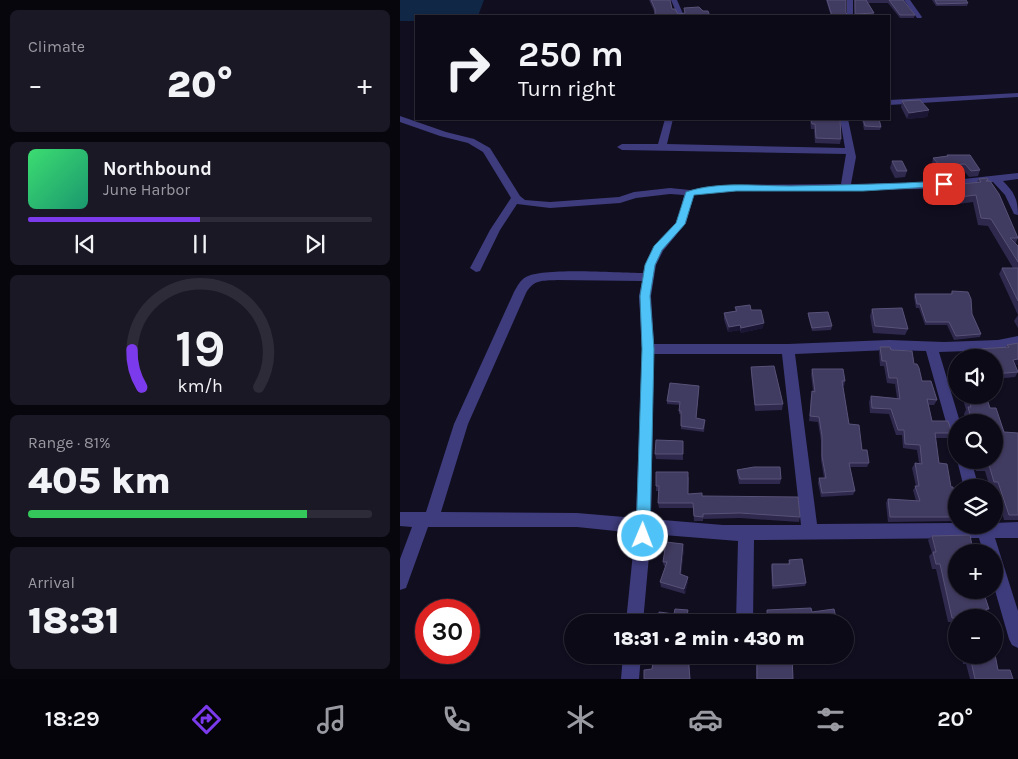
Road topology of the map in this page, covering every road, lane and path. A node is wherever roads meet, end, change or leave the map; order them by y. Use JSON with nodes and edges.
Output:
{"nodes":[{"id":1,"x":674,"y":0,"type":"edge"},
{"id":2,"x":850,"y":0,"type":"edge"},
{"id":3,"x":907,"y":0,"type":"edge"},
{"id":4,"x":681,"y":15,"type":"edge"},
{"id":5,"x":850,"y":15,"type":"edge"},
{"id":6,"x":918,"y":17,"type":"dead end"},
{"id":7,"x":1018,"y":95,"type":"edge"},
{"id":8,"x":891,"y":103,"type":"edge"},
{"id":9,"x":400,"y":119,"type":"edge"},
{"id":10,"x":669,"y":120,"type":"edge"},
{"id":11,"x":844,"y":120,"type":"edge"},
{"id":12,"x":662,"y":146,"type":"junction"},
{"id":13,"x":622,"y":147,"type":"dead end"},
{"id":14,"x":850,"y":151,"type":"junction"},
{"id":15,"x":1018,"y":176,"type":"edge"},
{"id":16,"x":996,"y":179,"type":"junction"},
{"id":17,"x":845,"y":186,"type":"junction"},
{"id":18,"x":690,"y":194,"type":"junction"},
{"id":19,"x":516,"y":198,"type":"junction"},
{"id":20,"x":1018,"y":212,"type":"edge"},
{"id":21,"x":476,"y":268,"type":"dead end"},
{"id":22,"x":648,"y":278,"type":"junction"},
{"id":23,"x":1018,"y":340,"type":"edge"},
{"id":24,"x":931,"y":346,"type":"junction"},
{"id":25,"x":648,"y":349,"type":"junction"},
{"id":26,"x":788,"y":349,"type":"junction"},
{"id":27,"x":950,"y":414,"type":"edge"},
{"id":28,"x":400,"y":519,"type":"edge"},
{"id":29,"x":426,"y":520,"type":"junction"},
{"id":30,"x":642,"y":528,"type":"junction"},
{"id":31,"x":948,"y":528,"type":"edge"},
{"id":32,"x":1003,"y":529,"type":"edge"},
{"id":33,"x":1018,"y":530,"type":"edge"},
{"id":34,"x":810,"y":532,"type":"junction"},
{"id":35,"x":746,"y":533,"type":"junction"},
{"id":36,"x":400,"y":582,"type":"edge"},
{"id":37,"x":1003,"y":590,"type":"edge"},
{"id":38,"x":636,"y":614,"type":"edge"},
{"id":39,"x":745,"y":614,"type":"edge"},
{"id":40,"x":1018,"y":639,"type":"edge"},
{"id":41,"x":631,"y":664,"type":"edge"},
{"id":42,"x":630,"y":679,"type":"edge"}],
"edges":[{"from":1,"to":4,"type":"street"},
{"from":2,"to":5,"type":"street"},
{"from":3,"to":6,"type":"street"},
{"from":7,"to":8,"type":"street"},
{"from":9,"to":19,"type":"street"},
{"from":10,"to":12,"type":"street"},
{"from":11,"to":14,"type":"street"},
{"from":12,"to":13,"type":"street"},
{"from":12,"to":14,"type":"street"},
{"from":14,"to":17,"type":"street"},
{"from":15,"to":16,"type":"street"},
{"from":16,"to":17,"type":"street"},
{"from":16,"to":20,"type":"street"},
{"from":17,"to":18,"type":"street"},
{"from":18,"to":19,"type":"street"},
{"from":18,"to":22,"type":"street"},
{"from":19,"to":21,"type":"street"},
{"from":22,"to":25,"type":"street"},
{"from":22,"to":29,"type":"street"},
{"from":23,"to":24,"type":"street"},
{"from":24,"to":26,"type":"street"},
{"from":24,"to":27,"type":"street"},
{"from":25,"to":26,"type":"street"},
{"from":25,"to":30,"type":"street"},
{"from":26,"to":34,"type":"street"},
{"from":28,"to":29,"type":"street"},
{"from":29,"to":30,"type":"street"},
{"from":29,"to":36,"type":"street"},
{"from":30,"to":35,"type":"street"},
{"from":30,"to":38,"type":"street"},
{"from":31,"to":34,"type":"street"},
{"from":32,"to":33,"type":"street"},
{"from":34,"to":35,"type":"street"},
{"from":35,"to":39,"type":"street"},
{"from":37,"to":40,"type":"street"},
{"from":41,"to":42,"type":"street"}]}
